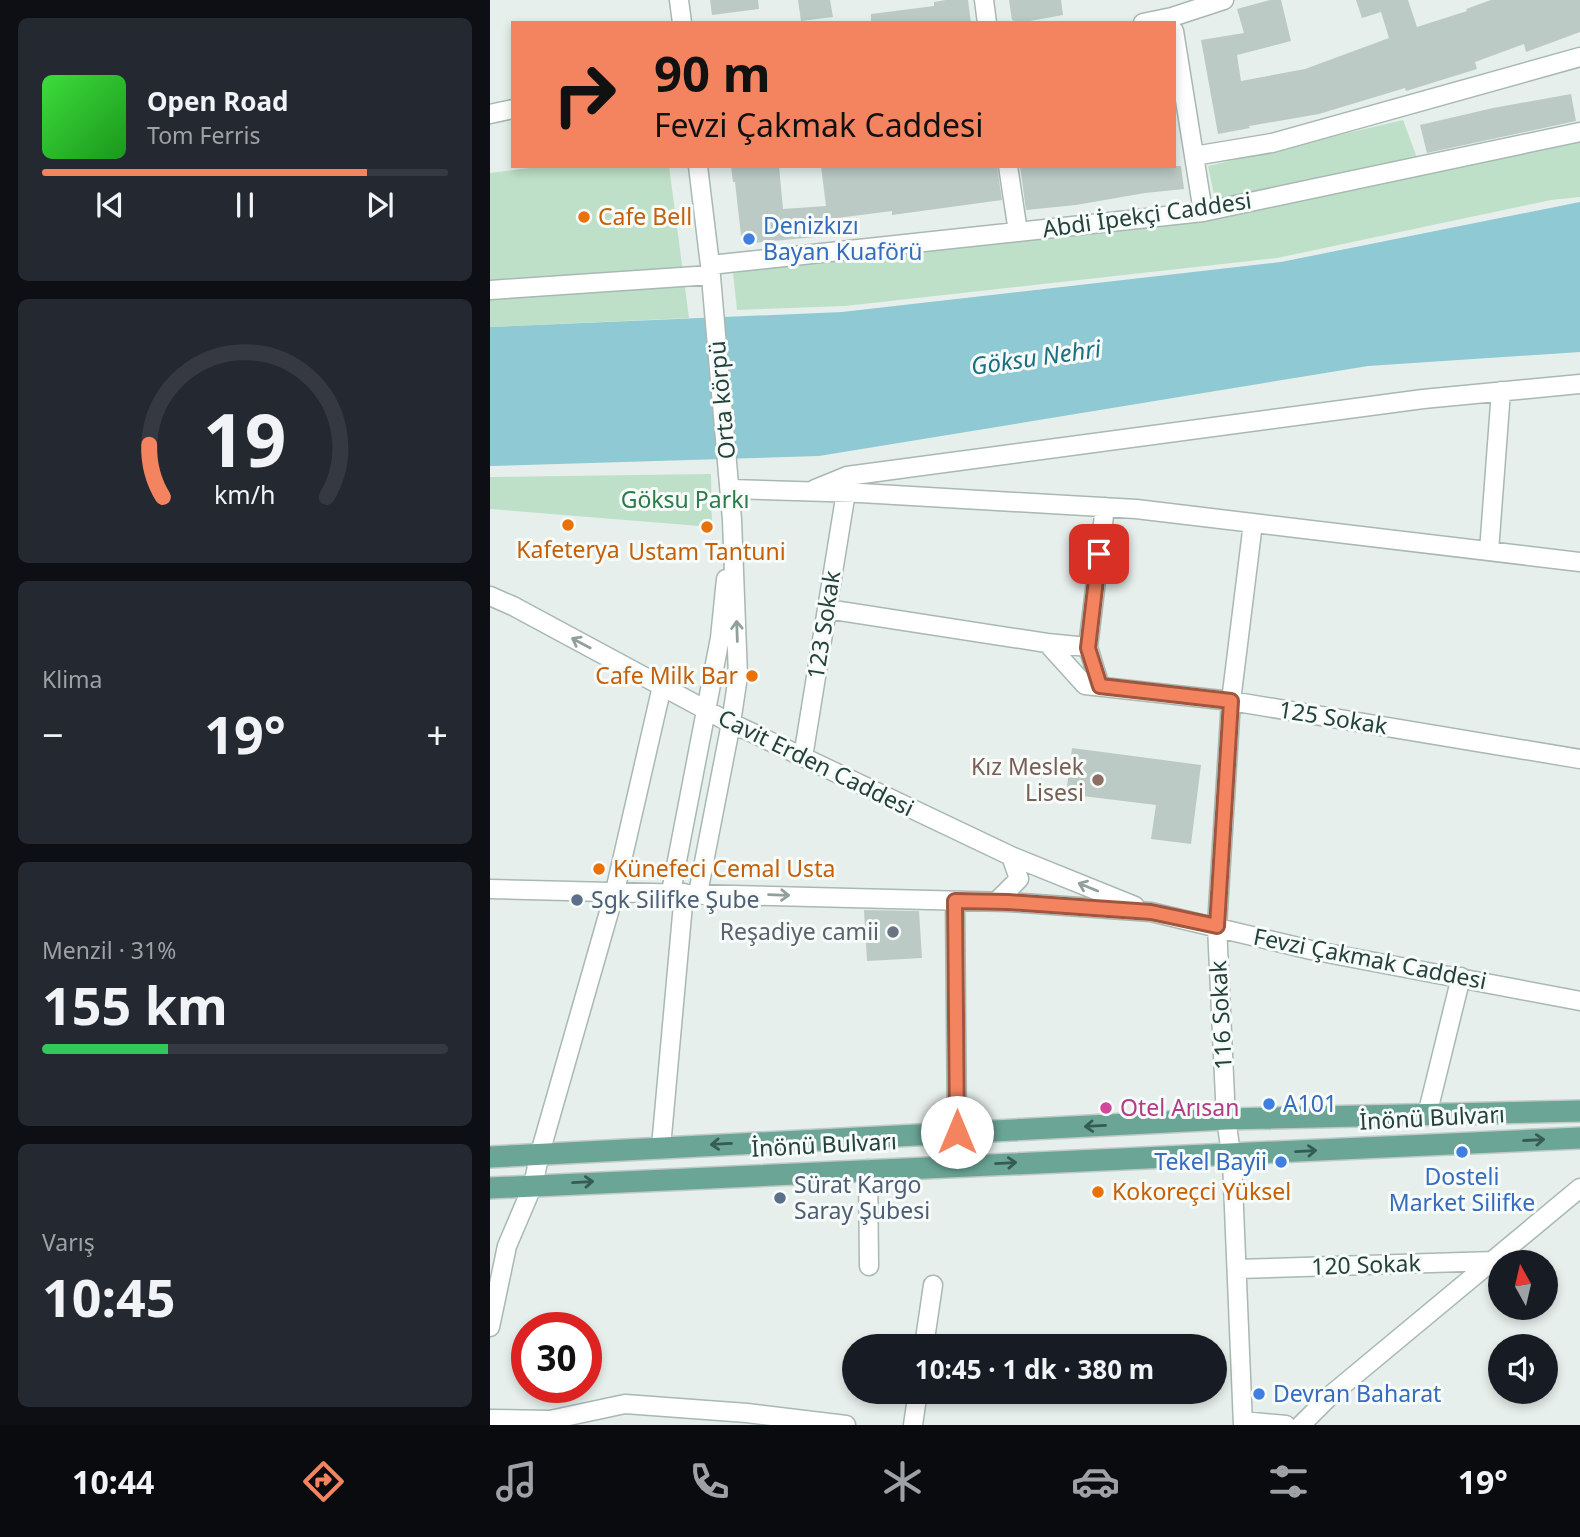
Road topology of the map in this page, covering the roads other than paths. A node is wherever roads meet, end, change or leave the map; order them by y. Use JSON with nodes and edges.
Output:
{"nodes":[{"id":1,"x":679,"y":0,"type":"edge"},
{"id":2,"x":984,"y":0,"type":"edge"},
{"id":3,"x":1224,"y":0,"type":"edge"},
{"id":4,"x":1172,"y":18,"type":"edge"},
{"id":5,"x":682,"y":21,"type":"edge"},
{"id":6,"x":987,"y":21,"type":"edge"},
{"id":7,"x":1155,"y":21,"type":"edge"},
{"id":8,"x":1176,"y":42,"type":"edge"},
{"id":9,"x":1580,"y":57,"type":"edge"},
{"id":10,"x":511,"y":109,"type":"edge"},
{"id":11,"x":490,"y":114,"type":"edge"},
{"id":12,"x":1580,"y":132,"type":"edge"},
{"id":13,"x":1195,"y":156,"type":"junction"},
{"id":14,"x":698,"y":168,"type":"edge"},
{"id":15,"x":1008,"y":168,"type":"edge"},
{"id":16,"x":1203,"y":212,"type":"junction"},
{"id":17,"x":1018,"y":232,"type":"junction"},
{"id":18,"x":710,"y":270,"type":"junction"},
{"id":19,"x":490,"y":290,"type":"edge"},
{"id":20,"x":1580,"y":384,"type":"edge"},
{"id":21,"x":1501,"y":391,"type":"junction"},
{"id":22,"x":730,"y":489,"type":"junction"},
{"id":23,"x":807,"y":491,"type":"junction"},
{"id":24,"x":846,"y":492,"type":"junction"},
{"id":25,"x":1105,"y":507,"type":"junction"},
{"id":26,"x":732,"y":520,"type":"junction"},
{"id":27,"x":1253,"y":523,"type":"junction"},
{"id":28,"x":1489,"y":551,"type":"junction"},
{"id":29,"x":1580,"y":562,"type":"edge"},
{"id":30,"x":490,"y":596,"type":"edge"},
{"id":31,"x":827,"y":610,"type":"junction"},
{"id":32,"x":1047,"y":643,"type":"junction"},
{"id":33,"x":1088,"y":648,"type":"junction"},
{"id":34,"x":1093,"y":685,"type":"junction"},
{"id":35,"x":662,"y":686,"type":"junction"},
{"id":36,"x":1231,"y":701,"type":"junction"},
{"id":37,"x":706,"y":710,"type":"junction"},
{"id":38,"x":731,"y":723,"type":"junction"},
{"id":39,"x":803,"y":757,"type":"junction"},
{"id":40,"x":1580,"y":759,"type":"edge"},
{"id":41,"x":1011,"y":856,"type":"junction"},
{"id":42,"x":490,"y":889,"type":"edge"},
{"id":43,"x":615,"y":891,"type":"junction"},
{"id":44,"x":684,"y":893,"type":"junction"},
{"id":45,"x":955,"y":901,"type":"junction"},
{"id":46,"x":996,"y":902,"type":"junction"},
{"id":47,"x":1151,"y":912,"type":"junction"},
{"id":48,"x":1217,"y":926,"type":"junction"},
{"id":49,"x":1461,"y":977,"type":"junction"},
{"id":50,"x":1580,"y":1001,"type":"edge"},
{"id":51,"x":1580,"y":1111,"type":"edge"},
{"id":52,"x":1427,"y":1115,"type":"junction"},
{"id":53,"x":1226,"y":1119,"type":"junction"},
{"id":54,"x":957,"y":1132,"type":"junction"},
{"id":55,"x":1580,"y":1138,"type":"edge"},
{"id":56,"x":661,"y":1147,"type":"junction"},
{"id":57,"x":540,"y":1153,"type":"junction"},
{"id":58,"x":1231,"y":1154,"type":"junction"},
{"id":59,"x":490,"y":1157,"type":"edge"},
{"id":60,"x":868,"y":1169,"type":"junction"},
{"id":61,"x":533,"y":1185,"type":"junction"},
{"id":62,"x":490,"y":1188,"type":"edge"},
{"id":63,"x":1580,"y":1188,"type":"edge"},
{"id":64,"x":1507,"y":1250,"type":"edge"},
{"id":65,"x":1488,"y":1261,"type":"edge"},
{"id":66,"x":869,"y":1266,"type":"dead end"},
{"id":67,"x":1488,"y":1266,"type":"edge"},
{"id":68,"x":1237,"y":1269,"type":"junction"},
{"id":69,"x":933,"y":1285,"type":"dead end"},
{"id":70,"x":490,"y":1327,"type":"edge"},
{"id":71,"x":926,"y":1334,"type":"edge"},
{"id":72,"x":916,"y":1404,"type":"edge"},
{"id":73,"x":490,"y":1419,"type":"edge"},
{"id":74,"x":1243,"y":1423,"type":"edge"},
{"id":75,"x":846,"y":1425,"type":"edge"},
{"id":76,"x":913,"y":1425,"type":"edge"},
{"id":77,"x":1286,"y":1425,"type":"edge"},
{"id":78,"x":1301,"y":1425,"type":"edge"}],
"edges":[{"from":1,"to":5,"type":"street"},
{"from":2,"to":6,"type":"street"},
{"from":3,"to":4,"type":"street"},
{"from":4,"to":7,"type":"street"},
{"from":8,"to":13,"type":"street"},
{"from":9,"to":13,"type":"street"},
{"from":10,"to":11,"type":"street"},
{"from":12,"to":16,"type":"street","name":"Abdi İpekçi Caddesi"},
{"from":13,"to":16,"type":"street"},
{"from":14,"to":18,"type":"street","name":"Orta körpü"},
{"from":15,"to":17,"type":"street"},
{"from":16,"to":17,"type":"street","name":"Abdi İpekçi Caddesi"},
{"from":17,"to":18,"type":"street","name":"Abdi İpekçi Caddesi"},
{"from":18,"to":19,"type":"street","name":"Abdi İpekçi Caddesi"},
{"from":18,"to":22,"type":"street","name":"Orta körpü"},
{"from":20,"to":21,"type":"street"},
{"from":21,"to":23,"type":"street"},
{"from":21,"to":28,"type":"street"},
{"from":22,"to":23,"type":"street"},
{"from":22,"to":26,"type":"street","name":"Orta körpü"},
{"from":23,"to":24,"type":"street"},
{"from":24,"to":25,"type":"street"},
{"from":24,"to":31,"type":"street","name":"123 Sokak"},
{"from":25,"to":27,"type":"street"},
{"from":25,"to":33,"type":"street"},
{"from":26,"to":37,"type":"street"},
{"from":38,"to":26,"type":"street","one_way":true},
{"from":27,"to":28,"type":"street"},
{"from":27,"to":36,"type":"street","name":"116 Sokak"},
{"from":28,"to":29,"type":"street"},
{"from":35,"to":30,"type":"street","name":"Cavit Erden Caddesi","one_way":true},
{"from":31,"to":32,"type":"street"},
{"from":31,"to":39,"type":"street","name":"123 Sokak"},
{"from":32,"to":33,"type":"street"},
{"from":32,"to":34,"type":"street"},
{"from":33,"to":34,"type":"street"},
{"from":34,"to":36,"type":"street","name":"125 Sokak"},
{"from":35,"to":37,"type":"street","name":"Cavit Erden Caddesi"},
{"from":35,"to":43,"type":"street"},
{"from":36,"to":40,"type":"street","name":"125 Sokak"},
{"from":36,"to":48,"type":"street","name":"116 Sokak"},
{"from":37,"to":38,"type":"street","name":"Cavit Erden Caddesi"},
{"from":37,"to":44,"type":"street"},
{"from":38,"to":39,"type":"street","name":"Cavit Erden Caddesi"},
{"from":38,"to":44,"type":"street"},
{"from":39,"to":41,"type":"street","name":"Cavit Erden Caddesi"},
{"from":41,"to":46,"type":"street"},
{"from":47,"to":41,"type":"street","name":"Cavit Erden Caddesi","one_way":true},
{"from":42,"to":43,"type":"street","name":"Fevzi Çakmak Caddesi"},
{"from":43,"to":44,"type":"street","name":"Fevzi Çakmak Caddesi"},
{"from":43,"to":57,"type":"street"},
{"from":44,"to":45,"type":"street","name":"Fevzi Çakmak Caddesi","one_way":true},
{"from":44,"to":56,"type":"street"},
{"from":45,"to":46,"type":"street","name":"Fevzi Çakmak Caddesi"},
{"from":45,"to":54,"type":"street"},
{"from":46,"to":47,"type":"street","name":"Fevzi Çakmak Caddesi"},
{"from":47,"to":48,"type":"street","name":"Fevzi Çakmak Caddesi"},
{"from":48,"to":49,"type":"street","name":"Fevzi Çakmak Caddesi"},
{"from":48,"to":53,"type":"street","name":"116 Sokak"},
{"from":49,"to":50,"type":"street","name":"Fevzi Çakmak Caddesi"},
{"from":49,"to":52,"type":"street"},
{"from":51,"to":52,"type":"main road","name":"İnönü Bulvarı"},
{"from":52,"to":53,"type":"main road","name":"İnönü Bulvarı"},
{"from":53,"to":54,"type":"main road","name":"İnönü Bulvarı","one_way":true},
{"from":53,"to":58,"type":"street","name":"116 Sokak"},
{"from":54,"to":56,"type":"main road","name":"İnönü Bulvarı","one_way":true},
{"from":58,"to":55,"type":"main road","name":"İnönü Bulvarı","one_way":true},
{"from":56,"to":57,"type":"main road","name":"İnönü Bulvarı"},
{"from":57,"to":59,"type":"main road","name":"İnönü Bulvarı"},
{"from":57,"to":61,"type":"street"},
{"from":60,"to":58,"type":"main road","name":"İnönü Bulvarı","one_way":true},
{"from":58,"to":68,"type":"street","name":"116 Sokak"},
{"from":61,"to":60,"type":"main road","name":"İnönü Bulvarı","one_way":true},
{"from":60,"to":66,"type":"street"},
{"from":61,"to":62,"type":"main road","name":"İnönü Bulvarı"},
{"from":61,"to":70,"type":"street"},
{"from":63,"to":64,"type":"street"},
{"from":65,"to":68,"type":"street","name":"120 Sokak"},
{"from":67,"to":78,"type":"street"},
{"from":68,"to":74,"type":"street","name":"116 Sokak"},
{"from":69,"to":71,"type":"street"},
{"from":72,"to":76,"type":"street"},
{"from":73,"to":75,"type":"street"},
{"from":74,"to":77,"type":"street"}]}
